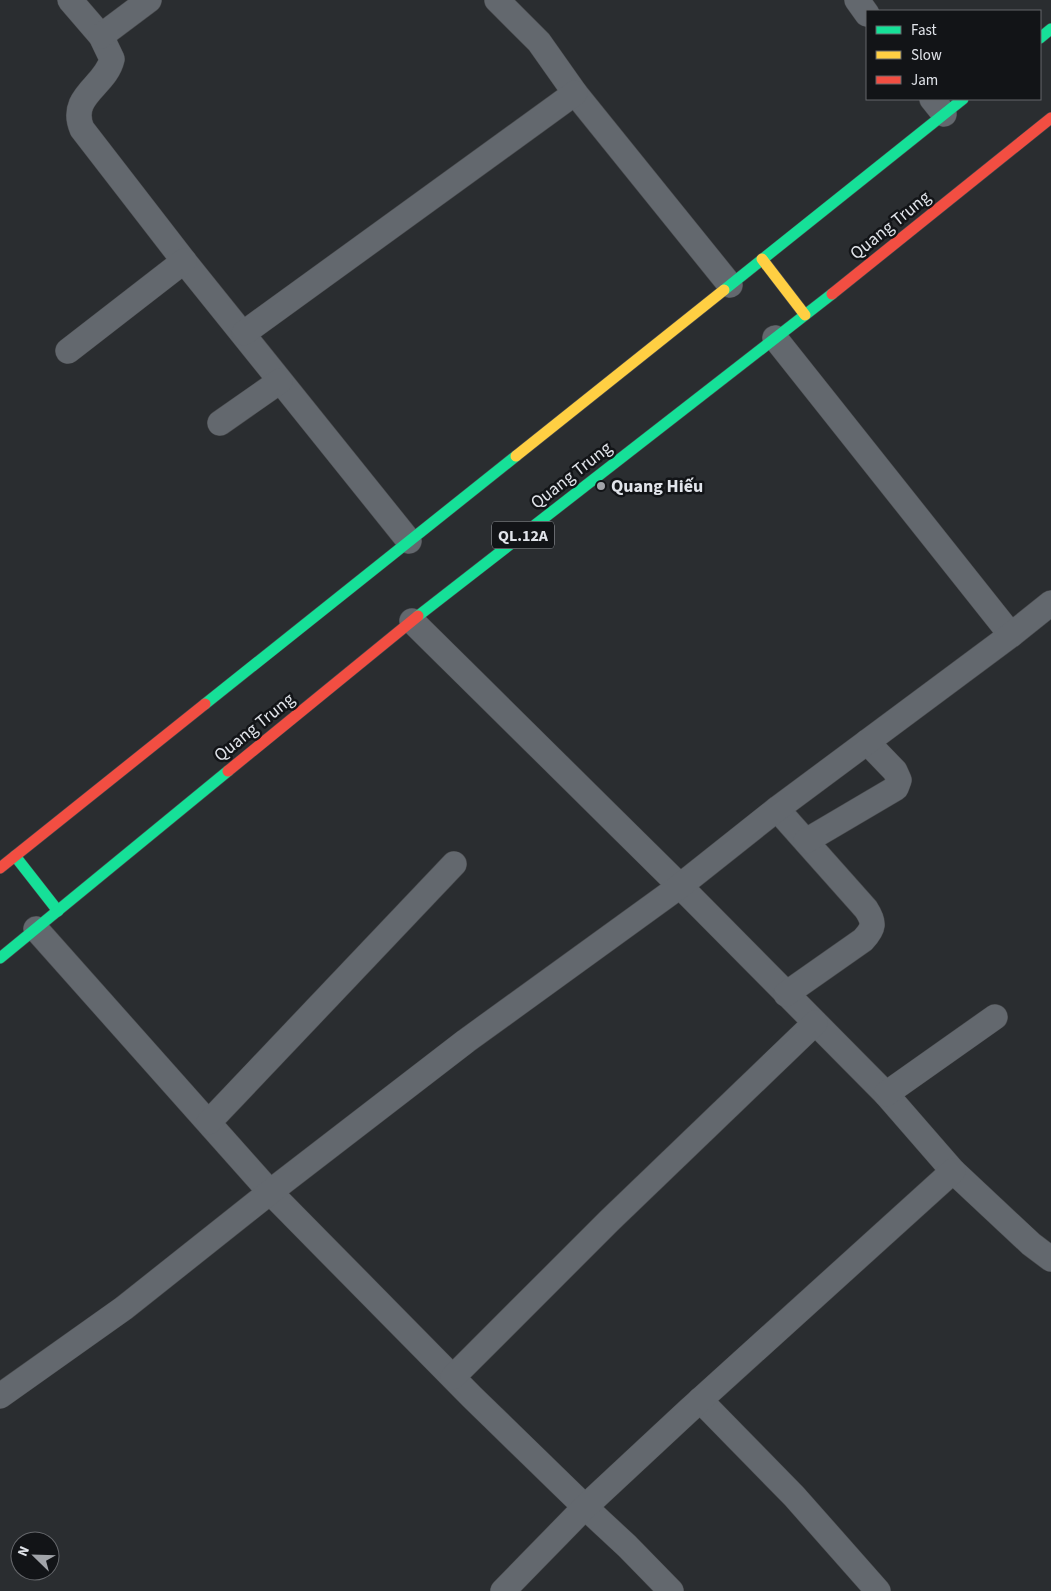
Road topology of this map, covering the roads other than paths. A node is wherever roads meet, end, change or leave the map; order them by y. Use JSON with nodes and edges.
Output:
{"nodes":[{"id":1,"x":70,"y":0,"type":"edge"},
{"id":2,"x":149,"y":0,"type":"edge"},
{"id":3,"x":498,"y":0,"type":"edge"},
{"id":4,"x":857,"y":0,"type":"edge"},
{"id":5,"x":866,"y":13,"type":"edge"},
{"id":6,"x":1051,"y":29,"type":"edge"},
{"id":7,"x":101,"y":36,"type":"junction"},
{"id":8,"x":1041,"y":37,"type":"edge"},
{"id":9,"x":575,"y":94,"type":"junction"},
{"id":10,"x":959,"y":100,"type":"edge"},
{"id":11,"x":938,"y":106,"type":"edge"},
{"id":12,"x":1051,"y":118,"type":"edge"},
{"id":13,"x":762,"y":259,"type":"junction"},
{"id":14,"x":184,"y":260,"type":"junction"},
{"id":15,"x":730,"y":285,"type":"junction"},
{"id":16,"x":805,"y":315,"type":"junction"},
{"id":17,"x":244,"y":333,"type":"junction"},
{"id":18,"x":774,"y":338,"type":"junction"},
{"id":19,"x":68,"y":351,"type":"dead end"},
{"id":20,"x":280,"y":381,"type":"junction"},
{"id":21,"x":220,"y":423,"type":"dead end"},
{"id":22,"x":409,"y":541,"type":"junction"},
{"id":23,"x":1051,"y":603,"type":"edge"},
{"id":24,"x":412,"y":621,"type":"junction"},
{"id":25,"x":1011,"y":635,"type":"junction"},
{"id":26,"x":867,"y":742,"type":"junction"},
{"id":27,"x":777,"y":809,"type":"junction"},
{"id":28,"x":806,"y":841,"type":"junction"},
{"id":29,"x":15,"y":856,"type":"junction"},
{"id":30,"x":454,"y":864,"type":"dead end"},
{"id":31,"x":0,"y":868,"type":"edge"},
{"id":32,"x":680,"y":886,"type":"junction"},
{"id":33,"x":58,"y":911,"type":"junction"},
{"id":34,"x":36,"y":929,"type":"junction"},
{"id":35,"x":0,"y":958,"type":"edge"},
{"id":36,"x":786,"y":994,"type":"junction"},
{"id":37,"x":995,"y":1017,"type":"dead end"},
{"id":38,"x":814,"y":1023,"type":"junction"},
{"id":39,"x":886,"y":1094,"type":"junction"},
{"id":40,"x":209,"y":1122,"type":"junction"},
{"id":41,"x":953,"y":1171,"type":"junction"},
{"id":42,"x":270,"y":1192,"type":"junction"},
{"id":43,"x":1051,"y":1260,"type":"edge"},
{"id":44,"x":453,"y":1378,"type":"junction"},
{"id":45,"x":0,"y":1396,"type":"edge"},
{"id":46,"x":700,"y":1400,"type":"junction"},
{"id":47,"x":585,"y":1508,"type":"junction"},
{"id":48,"x":503,"y":1591,"type":"edge"},
{"id":49,"x":671,"y":1591,"type":"edge"},
{"id":50,"x":878,"y":1591,"type":"edge"}],
"edges":[{"from":1,"to":7,"type":"street"},
{"from":2,"to":7,"type":"street"},
{"from":3,"to":9,"type":"street"},
{"from":4,"to":5,"type":"street"},
{"from":6,"to":8,"type":"highway"},
{"from":7,"to":14,"type":"street"},
{"from":9,"to":15,"type":"street"},
{"from":9,"to":17,"type":"street"},
{"from":10,"to":11,"type":"highway"},
{"from":11,"to":13,"type":"highway"},
{"from":12,"to":16,"type":"highway","name":"Quang Trung","number":"QL.12A"},
{"from":13,"to":15,"type":"highway"},
{"from":13,"to":16,"type":"highway"},
{"from":14,"to":17,"type":"street"},
{"from":14,"to":19,"type":"street"},
{"from":15,"to":22,"type":"highway"},
{"from":16,"to":18,"type":"highway","name":"Quang Trung","number":"QL.12A"},
{"from":17,"to":20,"type":"street"},
{"from":18,"to":24,"type":"highway","name":"Quang Trung","number":"QL.12A"},
{"from":18,"to":25,"type":"street"},
{"from":20,"to":21,"type":"street"},
{"from":20,"to":22,"type":"street"},
{"from":22,"to":29,"type":"highway"},
{"from":23,"to":25,"type":"street"},
{"from":24,"to":32,"type":"street"},
{"from":24,"to":33,"type":"highway","name":"Quang Trung","number":"QL.12A"},
{"from":25,"to":26,"type":"street"},
{"from":26,"to":27,"type":"street"},
{"from":26,"to":28,"type":"street"},
{"from":27,"to":28,"type":"street"},
{"from":27,"to":32,"type":"street"},
{"from":28,"to":36,"type":"street"},
{"from":29,"to":31,"type":"highway"},
{"from":29,"to":33,"type":"highway"},
{"from":30,"to":40,"type":"street"},
{"from":32,"to":36,"type":"street"},
{"from":32,"to":42,"type":"street"},
{"from":33,"to":34,"type":"highway","name":"Quang Trung","number":"QL.12A"},
{"from":34,"to":35,"type":"highway","name":"Quang Trung","number":"QL.12A"},
{"from":34,"to":40,"type":"street"},
{"from":36,"to":38,"type":"street"},
{"from":37,"to":39,"type":"street"},
{"from":38,"to":39,"type":"street"},
{"from":38,"to":44,"type":"street"},
{"from":39,"to":41,"type":"street"},
{"from":40,"to":42,"type":"street"},
{"from":41,"to":43,"type":"street"},
{"from":41,"to":46,"type":"street"},
{"from":42,"to":44,"type":"street"},
{"from":42,"to":45,"type":"street"},
{"from":44,"to":47,"type":"street"},
{"from":46,"to":47,"type":"street"},
{"from":46,"to":50,"type":"street"},
{"from":47,"to":48,"type":"street"},
{"from":47,"to":49,"type":"street"}]}
